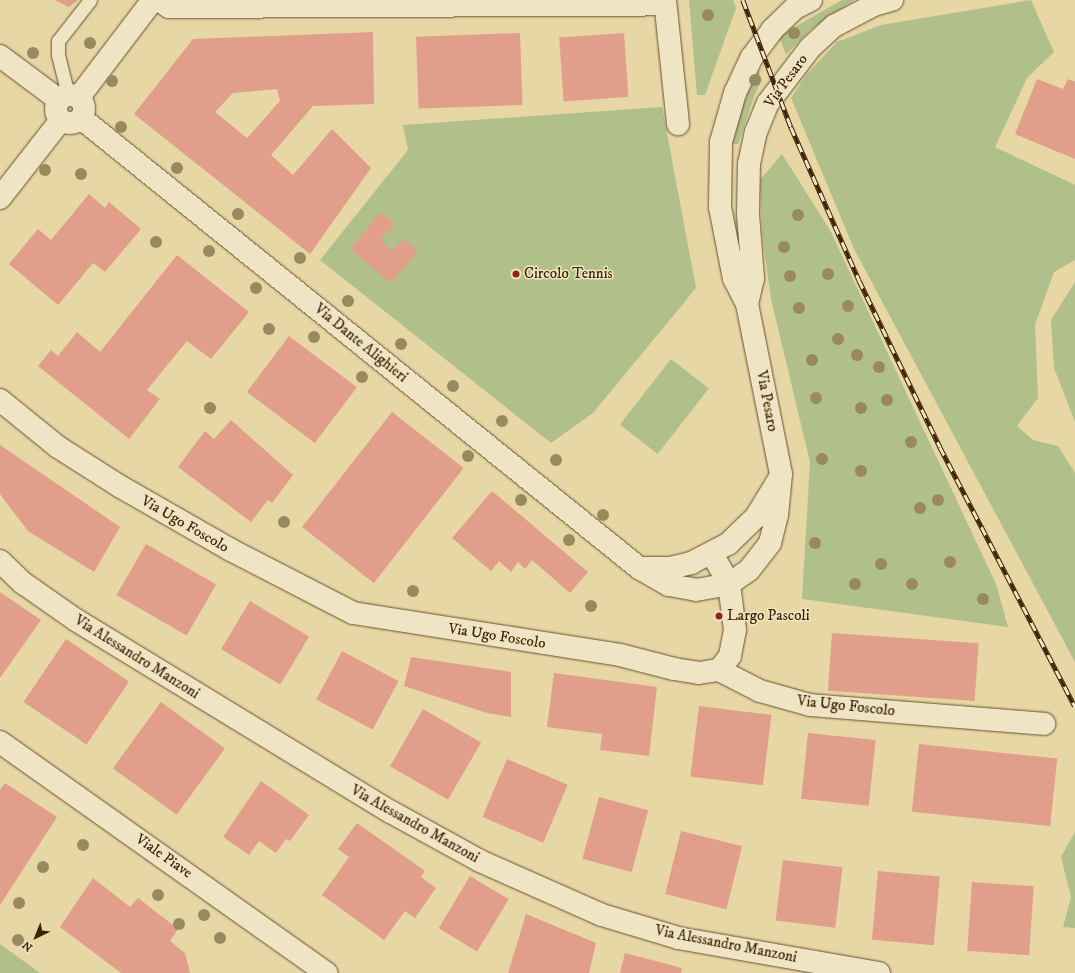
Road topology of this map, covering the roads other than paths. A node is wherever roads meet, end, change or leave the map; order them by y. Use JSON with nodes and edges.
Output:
{"nodes":[{"id":1,"x":90,"y":0,"type":"edge"},
{"id":2,"x":153,"y":0,"type":"edge"},
{"id":3,"x":159,"y":0,"type":"edge"},
{"id":4,"x":811,"y":0,"type":"edge"},
{"id":5,"x":892,"y":0,"type":"edge"},
{"id":6,"x":665,"y":2,"type":"edge"},
{"id":7,"x":0,"y":56,"type":"edge"},
{"id":8,"x":70,"y":106,"type":"junction"},
{"id":9,"x":678,"y":124,"type":"dead end"},
{"id":10,"x":0,"y":198,"type":"edge"},
{"id":11,"x":747,"y":304,"type":"junction"},
{"id":12,"x":0,"y":400,"type":"edge"},
{"id":13,"x":781,"y":474,"type":"junction"},
{"id":14,"x":712,"y":554,"type":"junction"},
{"id":15,"x":0,"y":561,"type":"edge"},
{"id":16,"x":640,"y":568,"type":"junction"},
{"id":17,"x":729,"y":584,"type":"junction"},
{"id":18,"x":719,"y":670,"type":"junction"},
{"id":19,"x":1044,"y":724,"type":"dead end"},
{"id":20,"x":0,"y":742,"type":"edge"},
{"id":21,"x":326,"y":973,"type":"edge"},
{"id":22,"x":879,"y":973,"type":"edge"}],
"edges":[{"from":1,"to":8,"type":"lane"},
{"from":2,"to":8,"type":"street"},
{"from":3,"to":6,"type":"street"},
{"from":4,"to":11,"type":"street","name":"Via Pesaro"},
{"from":5,"to":11,"type":"street","name":"Via Pesaro"},
{"from":6,"to":9,"type":"street"},
{"from":7,"to":8,"type":"street","name":"Via Dante Alighieri"},
{"from":8,"to":10,"type":"street"},
{"from":8,"to":16,"type":"street","name":"Via Dante Alighieri"},
{"from":11,"to":13,"type":"street","name":"Via Pesaro"},
{"from":12,"to":18,"type":"street","name":"Via Ugo Foscolo"},
{"from":13,"to":14,"type":"street"},
{"from":13,"to":17,"type":"street","name":"Via Pesaro"},
{"from":14,"to":16,"type":"street"},
{"from":14,"to":17,"type":"street"},
{"from":15,"to":22,"type":"street","name":"Via Alessandro Manzoni"},
{"from":16,"to":17,"type":"street"},
{"from":17,"to":18,"type":"street"},
{"from":18,"to":19,"type":"street","name":"Via Ugo Foscolo"},
{"from":20,"to":21,"type":"street","name":"Viale Piave"}]}
